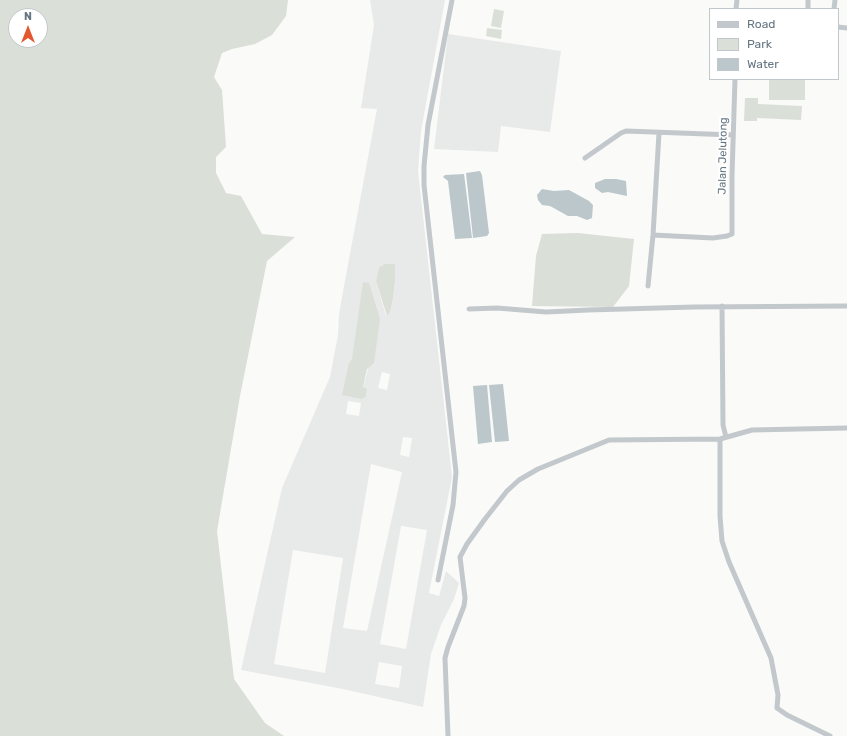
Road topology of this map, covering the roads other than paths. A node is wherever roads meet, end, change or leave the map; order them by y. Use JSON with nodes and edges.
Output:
{"nodes":[{"id":1,"x":452,"y":0,"type":"edge"},
{"id":2,"x":735,"y":80,"type":"edge"},
{"id":3,"x":658,"y":133,"type":"junction"},
{"id":4,"x":733,"y":136,"type":"junction"},
{"id":5,"x":585,"y":158,"type":"dead end"},
{"id":6,"x":653,"y":235,"type":"junction"},
{"id":7,"x":648,"y":286,"type":"dead end"},
{"id":8,"x":722,"y":306,"type":"junction"},
{"id":9,"x":847,"y":306,"type":"edge"},
{"id":10,"x":469,"y":309,"type":"dead end"},
{"id":11,"x":847,"y":428,"type":"edge"},
{"id":12,"x":723,"y":438,"type":"junction"},
{"id":13,"x":438,"y":580,"type":"dead end"},
{"id":14,"x":448,"y":736,"type":"edge"},
{"id":15,"x":830,"y":736,"type":"edge"}],
"edges":[{"from":1,"to":13,"type":"street"},
{"from":2,"to":4,"type":"street","name":"Jalan Jelutong"},
{"from":3,"to":4,"type":"street"},
{"from":3,"to":5,"type":"street"},
{"from":3,"to":6,"type":"street"},
{"from":4,"to":6,"type":"street","name":"Jalan Jelutong"},
{"from":6,"to":7,"type":"street"},
{"from":8,"to":9,"type":"street"},
{"from":8,"to":10,"type":"street"},
{"from":8,"to":12,"type":"street"},
{"from":11,"to":12,"type":"street"},
{"from":12,"to":14,"type":"street"},
{"from":12,"to":15,"type":"street"}]}
